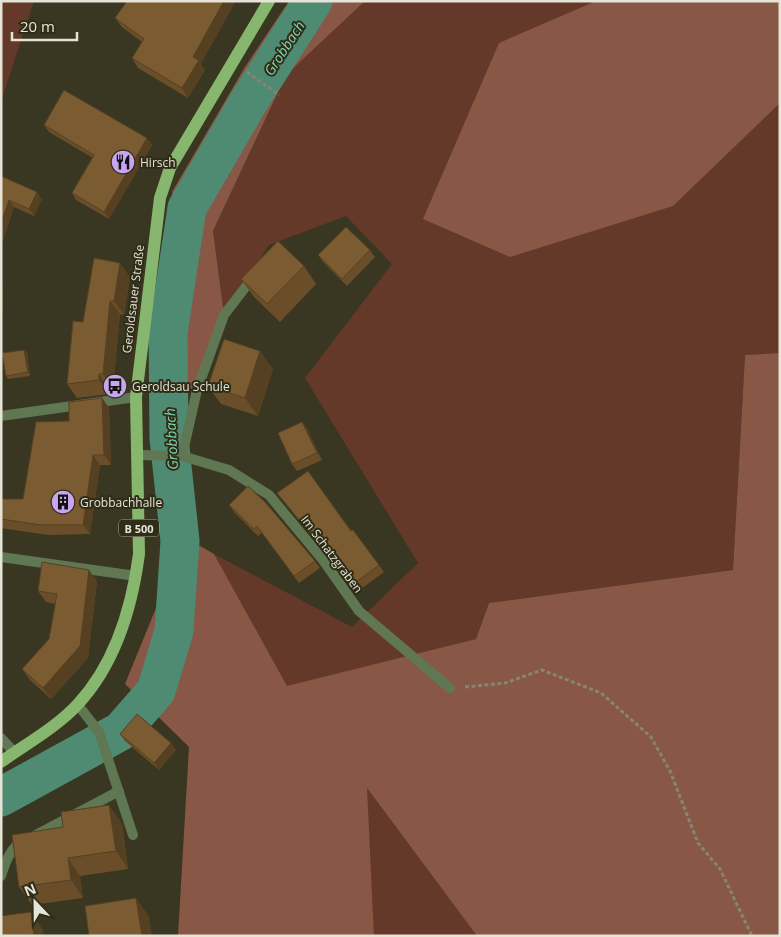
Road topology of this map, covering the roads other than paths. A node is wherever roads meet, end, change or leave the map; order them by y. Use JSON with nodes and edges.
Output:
{"nodes":[{"id":1,"x":268,"y":1,"type":"edge"},
{"id":2,"x":261,"y":266,"type":"edge"},
{"id":3,"x":136,"y":397,"type":"junction"},
{"id":4,"x":1,"y":416,"type":"edge"},
{"id":5,"x":138,"y":454,"type":"junction"},
{"id":6,"x":182,"y":456,"type":"junction"},
{"id":7,"x":1,"y":557,"type":"edge"},
{"id":8,"x":136,"y":576,"type":"junction"},
{"id":9,"x":450,"y":688,"type":"road end"},
{"id":10,"x":78,"y":705,"type":"junction"},
{"id":11,"x":1,"y":738,"type":"edge"},
{"id":12,"x":14,"y":752,"type":"junction"},
{"id":13,"x":1,"y":762,"type":"edge"},
{"id":14,"x":119,"y":791,"type":"junction"},
{"id":15,"x":133,"y":835,"type":"dead end"},
{"id":16,"x":1,"y":876,"type":"edge"}],
"edges":[{"from":1,"to":3,"type":"main road","name":"Geroldsauer Straße","number":"B 500"},
{"from":2,"to":6,"type":"lane"},
{"from":3,"to":4,"type":"lane"},
{"from":3,"to":5,"type":"main road","name":"Geroldsauer Straße","number":"B 500"},
{"from":5,"to":6,"type":"lane","name":"Im Schatzgraben"},
{"from":5,"to":8,"type":"main road","name":"Geroldsauer Straße","number":"B 500"},
{"from":6,"to":9,"type":"lane","name":"Im Schatzgraben"},
{"from":7,"to":8,"type":"lane"},
{"from":8,"to":10,"type":"main road","name":"Geroldsauer Straße","number":"B 500"},
{"from":10,"to":12,"type":"main road","name":"Geroldsauer Straße","number":"B 500"},
{"from":10,"to":14,"type":"lane"},
{"from":11,"to":12,"type":"lane"},
{"from":12,"to":13,"type":"main road","name":"Geroldsauer Straße","number":"B 500"},
{"from":14,"to":15,"type":"lane"},
{"from":14,"to":16,"type":"lane"}]}
